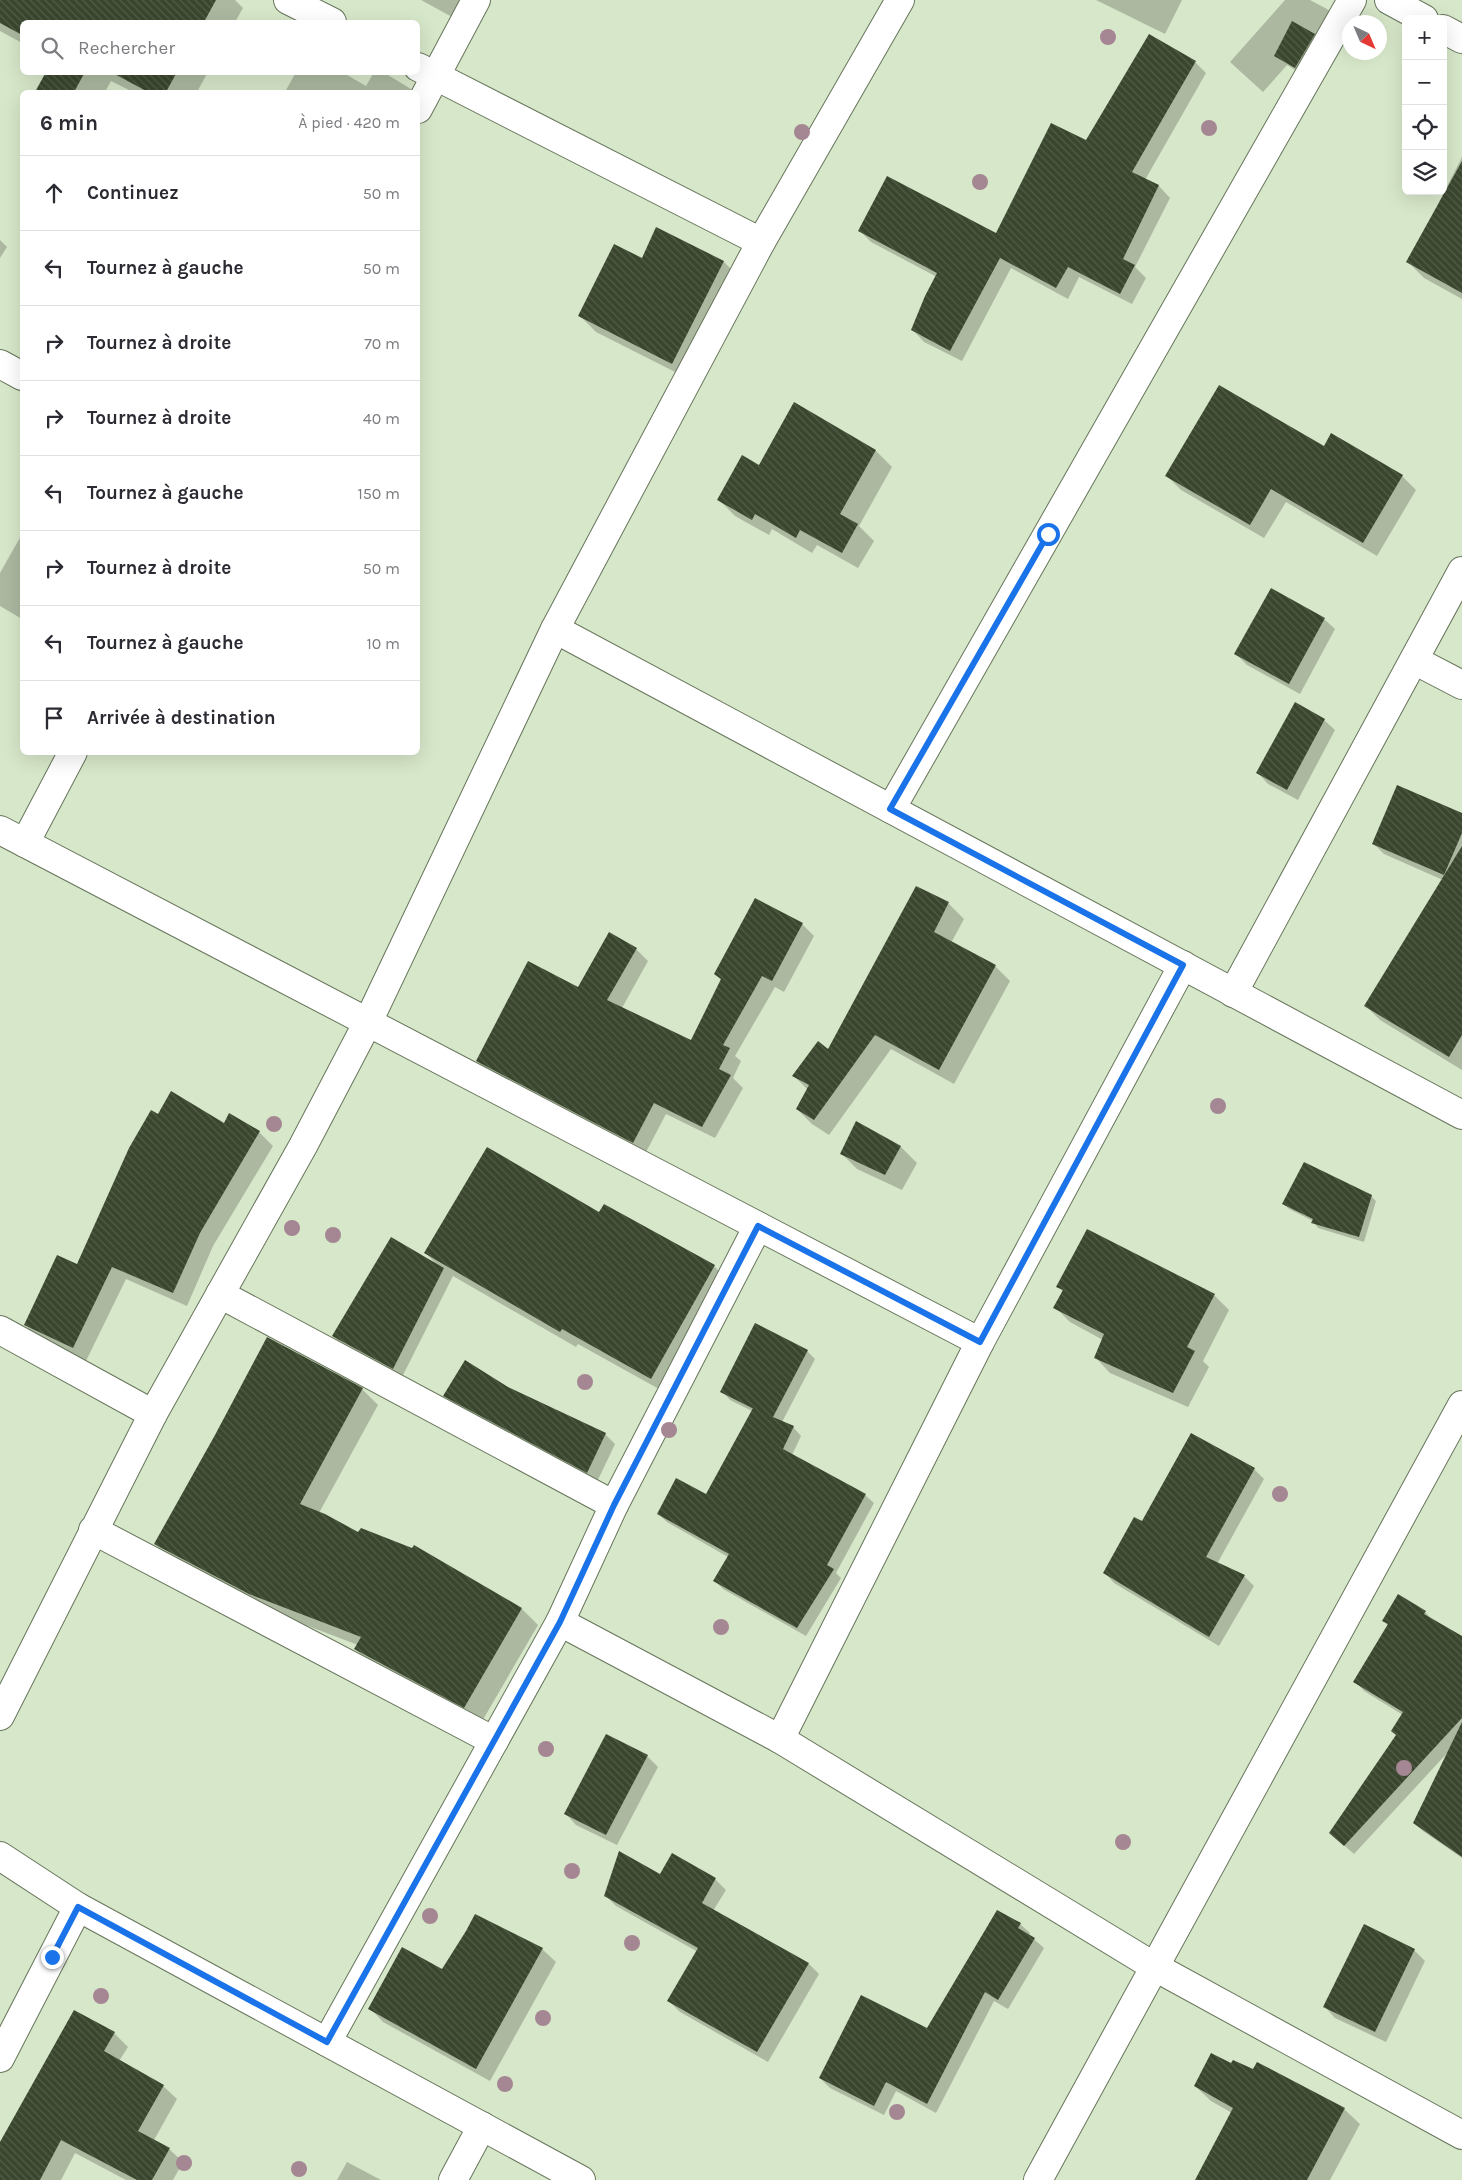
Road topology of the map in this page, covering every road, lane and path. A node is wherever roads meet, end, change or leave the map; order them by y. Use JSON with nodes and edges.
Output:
{"nodes":[{"id":1,"x":288,"y":0,"type":"edge"},
{"id":2,"x":476,"y":0,"type":"edge"},
{"id":3,"x":900,"y":0,"type":"edge"},
{"id":4,"x":1352,"y":0,"type":"edge"},
{"id":5,"x":1389,"y":0,"type":"edge"},
{"id":6,"x":1417,"y":15,"type":"edge"},
{"id":7,"x":328,"y":20,"type":"edge"},
{"id":8,"x":1447,"y":31,"type":"edge"},
{"id":9,"x":1462,"y":39,"type":"edge"},
{"id":10,"x":426,"y":71,"type":"edge"},
{"id":11,"x":420,"y":100,"type":"edge"},
{"id":12,"x":761,"y":242,"type":"junction"},
{"id":13,"x":0,"y":364,"type":"edge"},
{"id":14,"x":20,"y":375,"type":"edge"},
{"id":15,"x":1462,"y":571,"type":"edge"},
{"id":16,"x":555,"y":629,"type":"junction"},
{"id":17,"x":1414,"y":660,"type":"junction"},
{"id":18,"x":1462,"y":685,"type":"edge"},
{"id":19,"x":71,"y":755,"type":"edge"},
{"id":20,"x":890,"y":809,"type":"junction"},
{"id":21,"x":0,"y":830,"type":"edge"},
{"id":22,"x":24,"y":843,"type":"junction"},
{"id":23,"x":1183,"y":965,"type":"junction"},
{"id":24,"x":1233,"y":993,"type":"junction"},
{"id":25,"x":368,"y":1022,"type":"junction"},
{"id":26,"x":1462,"y":1115,"type":"edge"},
{"id":27,"x":758,"y":1226,"type":"junction"},
{"id":28,"x":220,"y":1294,"type":"junction"},
{"id":29,"x":0,"y":1330,"type":"edge"},
{"id":30,"x":980,"y":1342,"type":"junction"},
{"id":31,"x":1462,"y":1405,"type":"edge"},
{"id":32,"x":153,"y":1414,"type":"junction"},
{"id":33,"x":614,"y":1505,"type":"junction"},
{"id":34,"x":93,"y":1530,"type":"junction"},
{"id":35,"x":560,"y":1622,"type":"junction"},
{"id":36,"x":0,"y":1716,"type":"edge"},
{"id":37,"x":780,"y":1739,"type":"junction"},
{"id":38,"x":494,"y":1741,"type":"junction"},
{"id":39,"x":0,"y":1856,"type":"edge"},
{"id":40,"x":78,"y":1907,"type":"junction"},
{"id":41,"x":1155,"y":1967,"type":"junction"},
{"id":42,"x":327,"y":2042,"type":"junction"},
{"id":43,"x":0,"y":2058,"type":"edge"},
{"id":44,"x":482,"y":2126,"type":"junction"},
{"id":45,"x":1462,"y":2135,"type":"edge"},
{"id":46,"x":453,"y":2180,"type":"edge"},
{"id":47,"x":581,"y":2180,"type":"edge"},
{"id":48,"x":1038,"y":2180,"type":"edge"}],
"edges":[{"from":1,"to":7,"type":"street"},
{"from":2,"to":10,"type":"street"},
{"from":3,"to":12,"type":"street"},
{"from":4,"to":20,"type":"street"},
{"from":5,"to":6,"type":"street"},
{"from":8,"to":9,"type":"street"},
{"from":10,"to":11,"type":"street"},
{"from":10,"to":12,"type":"street"},
{"from":12,"to":16,"type":"street"},
{"from":13,"to":14,"type":"street"},
{"from":15,"to":17,"type":"street"},
{"from":16,"to":20,"type":"street"},
{"from":16,"to":25,"type":"street"},
{"from":17,"to":18,"type":"street"},
{"from":17,"to":24,"type":"street"},
{"from":19,"to":22,"type":"street"},
{"from":20,"to":23,"type":"street"},
{"from":21,"to":22,"type":"street"},
{"from":22,"to":25,"type":"street"},
{"from":23,"to":24,"type":"street"},
{"from":23,"to":30,"type":"street"},
{"from":24,"to":26,"type":"street"},
{"from":25,"to":27,"type":"street"},
{"from":25,"to":28,"type":"street"},
{"from":27,"to":30,"type":"street"},
{"from":27,"to":33,"type":"street"},
{"from":28,"to":32,"type":"street"},
{"from":28,"to":33,"type":"street"},
{"from":29,"to":32,"type":"street"},
{"from":30,"to":37,"type":"street"},
{"from":31,"to":41,"type":"street"},
{"from":32,"to":34,"type":"street"},
{"from":33,"to":35,"type":"street"},
{"from":34,"to":36,"type":"street"},
{"from":34,"to":38,"type":"street"},
{"from":35,"to":37,"type":"street"},
{"from":35,"to":38,"type":"street"},
{"from":37,"to":41,"type":"street"},
{"from":38,"to":42,"type":"street"},
{"from":39,"to":40,"type":"street"},
{"from":40,"to":42,"type":"street"},
{"from":40,"to":43,"type":"street"},
{"from":41,"to":45,"type":"street"},
{"from":41,"to":48,"type":"street"},
{"from":42,"to":44,"type":"street"},
{"from":44,"to":46,"type":"street"},
{"from":44,"to":47,"type":"street"}]}
